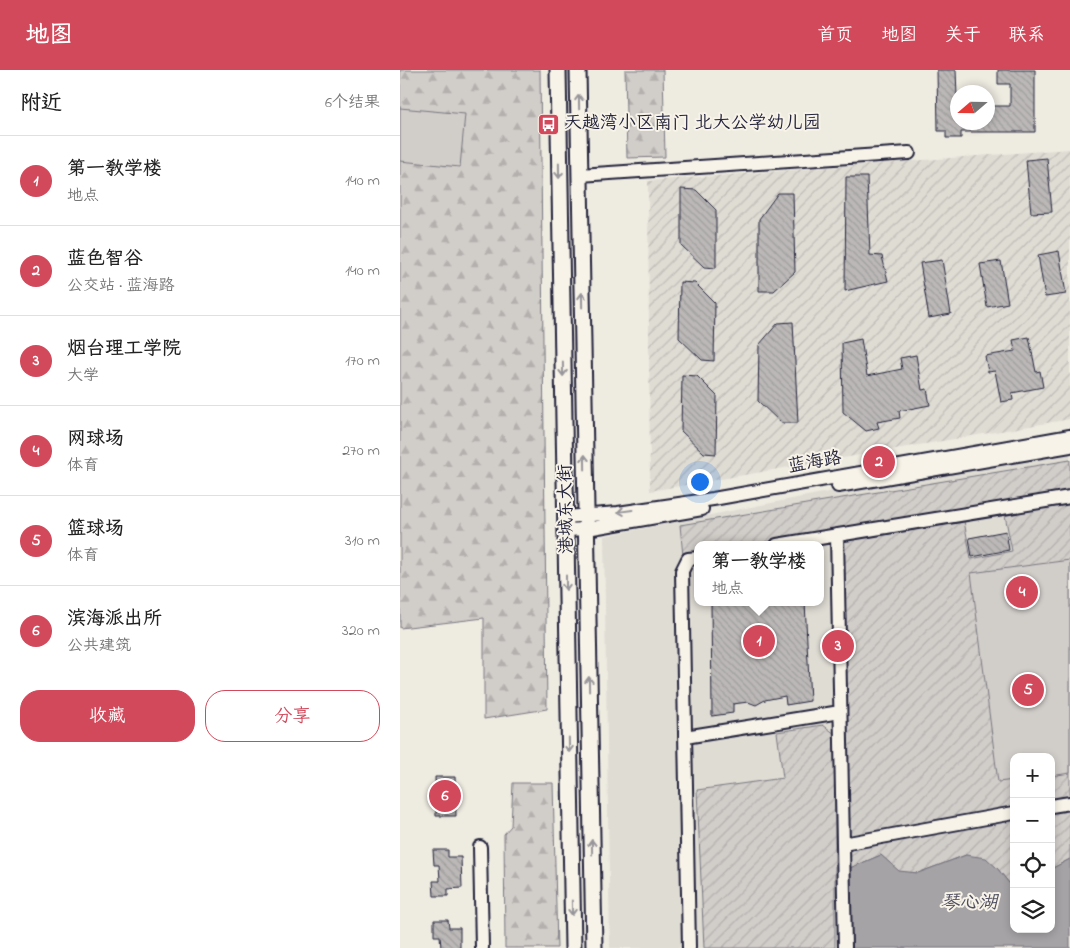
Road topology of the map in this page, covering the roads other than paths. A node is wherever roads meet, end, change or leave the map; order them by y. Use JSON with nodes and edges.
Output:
{"nodes":[{"id":1,"x":558,"y":70,"type":"edge"},
{"id":2,"x":578,"y":70,"type":"edge"},
{"id":3,"x":909,"y":153,"type":"dead end"},
{"id":4,"x":580,"y":175,"type":"junction"},
{"id":5,"x":1070,"y":436,"type":"edge"},
{"id":6,"x":1070,"y":446,"type":"edge"},
{"id":7,"x":1070,"y":497,"type":"edge"},
{"id":8,"x":586,"y":522,"type":"junction"},
{"id":9,"x":566,"y":523,"type":"junction"},
{"id":10,"x":837,"y":535,"type":"junction"},
{"id":11,"x":801,"y":541,"type":"edge"},
{"id":12,"x":694,"y":558,"type":"edge"},
{"id":13,"x":840,"y":712,"type":"junction"},
{"id":14,"x":685,"y":737,"type":"junction"},
{"id":15,"x":1070,"y":803,"type":"edge"},
{"id":16,"x":1055,"y":805,"type":"edge"},
{"id":17,"x":1010,"y":814,"type":"edge"},
{"id":18,"x":843,"y":844,"type":"junction"},
{"id":19,"x":480,"y":847,"type":"dead end"},
{"id":20,"x":482,"y":948,"type":"edge"},
{"id":21,"x":573,"y":948,"type":"edge"},
{"id":22,"x":594,"y":948,"type":"edge"},
{"id":23,"x":689,"y":948,"type":"edge"},
{"id":24,"x":845,"y":948,"type":"edge"}],
"edges":[{"from":1,"to":9,"type":"main road","name":"港城东大街","one_way":true},
{"from":4,"to":2,"type":"main road","name":"港城东大街","one_way":true},
{"from":3,"to":4,"type":"street"},
{"from":8,"to":4,"type":"main road","name":"港城东大街","one_way":true},
{"from":5,"to":8,"type":"street","name":"蓝海路","one_way":true},
{"from":6,"to":8,"type":"street","name":"蓝海路"},
{"from":7,"to":10,"type":"street"},
{"from":8,"to":9,"type":"street","name":"蓝海路"},
{"from":22,"to":8,"type":"main road","name":"港城东大街","one_way":true},
{"from":9,"to":21,"type":"main road","name":"港城东大街","one_way":true},
{"from":10,"to":11,"type":"street"},
{"from":10,"to":13,"type":"street"},
{"from":12,"to":14,"type":"street"},
{"from":13,"to":14,"type":"street"},
{"from":13,"to":18,"type":"street"},
{"from":14,"to":23,"type":"street"},
{"from":15,"to":16,"type":"street"},
{"from":17,"to":18,"type":"street"},
{"from":18,"to":24,"type":"street"},
{"from":19,"to":20,"type":"street"}]}
